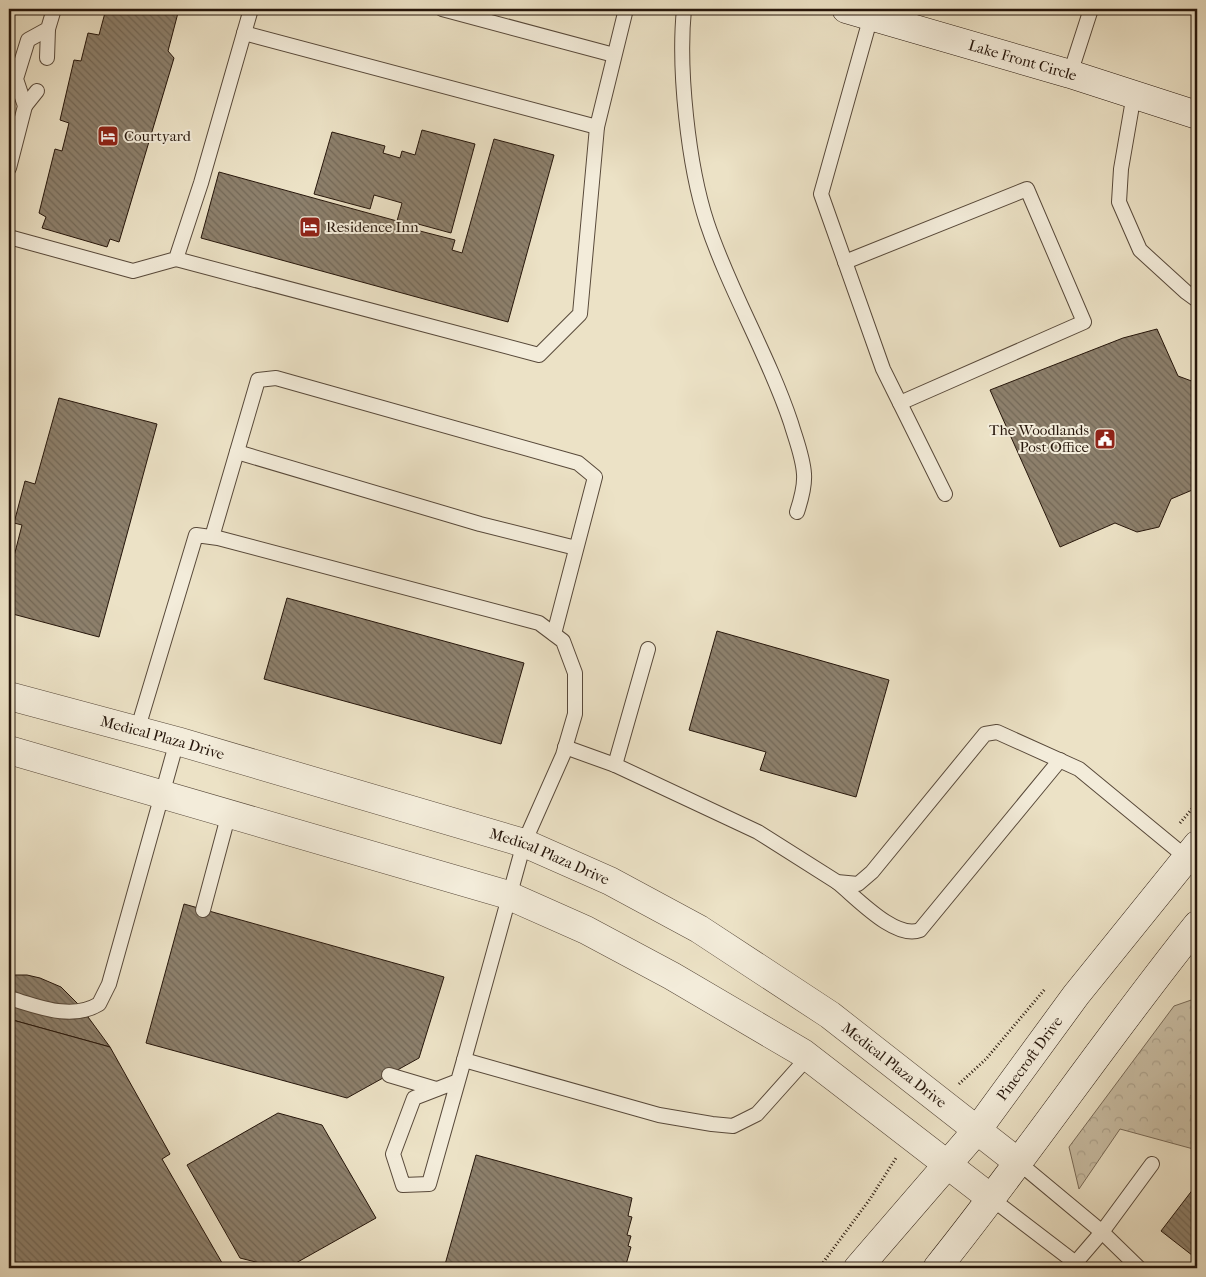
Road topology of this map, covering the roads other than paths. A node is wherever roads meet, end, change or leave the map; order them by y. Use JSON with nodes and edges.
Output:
{"nodes":[{"id":1,"x":54,"y":9,"type":"edge"},
{"id":2,"x":251,"y":9,"type":"edge"},
{"id":3,"x":442,"y":9,"type":"edge"},
{"id":4,"x":626,"y":9,"type":"edge"},
{"id":5,"x":684,"y":9,"type":"edge"},
{"id":6,"x":1091,"y":9,"type":"edge"},
{"id":7,"x":859,"y":12,"type":"edge"},
{"id":8,"x":48,"y":29,"type":"junction"},
{"id":9,"x":244,"y":33,"type":"junction"},
{"id":10,"x":614,"y":55,"type":"junction"},
{"id":11,"x":48,"y":58,"type":"dead end"},
{"id":12,"x":1070,"y":74,"type":"junction"},
{"id":13,"x":37,"y":91,"type":"dead end"},
{"id":14,"x":1134,"y":94,"type":"junction"},
{"id":15,"x":25,"y":106,"type":"junction"},
{"id":16,"x":1197,"y":115,"type":"edge"},
{"id":17,"x":597,"y":127,"type":"junction"},
{"id":18,"x":9,"y":168,"type":"edge"},
{"id":19,"x":9,"y":237,"type":"edge"},
{"id":20,"x":176,"y":259,"type":"junction"},
{"id":21,"x":845,"y":262,"type":"junction"},
{"id":22,"x":1197,"y":300,"type":"edge"},
{"id":23,"x":900,"y":403,"type":"junction"},
{"id":24,"x":237,"y":452,"type":"junction"},
{"id":25,"x":945,"y":494,"type":"dead end"},
{"id":26,"x":797,"y":512,"type":"dead end"},
{"id":27,"x":212,"y":537,"type":"junction"},
{"id":28,"x":576,"y":548,"type":"junction"},
{"id":29,"x":554,"y":634,"type":"junction"},
{"id":30,"x":648,"y":649,"type":"dead end"},
{"id":31,"x":9,"y":696,"type":"edge"},
{"id":32,"x":137,"y":731,"type":"junction"},
{"id":33,"x":177,"y":741,"type":"junction"},
{"id":34,"x":565,"y":747,"type":"junction"},
{"id":35,"x":9,"y":750,"type":"edge"},
{"id":36,"x":1060,"y":760,"type":"junction"},
{"id":37,"x":615,"y":765,"type":"junction"},
{"id":38,"x":162,"y":794,"type":"junction"},
{"id":39,"x":229,"y":813,"type":"junction"},
{"id":40,"x":524,"y":843,"type":"junction"},
{"id":41,"x":1192,"y":852,"type":"edge"},
{"id":42,"x":837,"y":882,"type":"junction"},
{"id":43,"x":511,"y":897,"type":"junction"},
{"id":44,"x":203,"y":910,"type":"dead end"},
{"id":45,"x":1196,"y":930,"type":"edge"},
{"id":46,"x":9,"y":998,"type":"edge"},
{"id":47,"x":808,"y":1057,"type":"junction"},
{"id":48,"x":464,"y":1060,"type":"junction"},
{"id":49,"x":389,"y":1075,"type":"dead end"},
{"id":50,"x":458,"y":1081,"type":"junction"},
{"id":51,"x":436,"y":1089,"type":"junction"},
{"id":52,"x":978,"y":1129,"type":"junction"},
{"id":53,"x":1019,"y":1163,"type":"junction"},
{"id":54,"x":947,"y":1164,"type":"junction"},
{"id":55,"x":1152,"y":1164,"type":"dead end"},
{"id":56,"x":992,"y":1199,"type":"junction"},
{"id":57,"x":1102,"y":1232,"type":"junction"},
{"id":58,"x":1076,"y":1267,"type":"edge"},
{"id":59,"x":858,"y":1268,"type":"edge"},
{"id":60,"x":937,"y":1268,"type":"edge"},
{"id":61,"x":1139,"y":1268,"type":"edge"}],
"edges":[{"from":1,"to":8,"type":"lane"},
{"from":2,"to":9,"type":"lane"},
{"from":3,"to":10,"type":"lane"},
{"from":4,"to":10,"type":"lane"},
{"from":5,"to":26,"type":"lane"},
{"from":6,"to":12,"type":"lane"},
{"from":7,"to":12,"type":"street","name":"Lake Front Circle"},
{"from":7,"to":21,"type":"lane"},
{"from":8,"to":11,"type":"lane"},
{"from":8,"to":15,"type":"lane"},
{"from":9,"to":17,"type":"lane"},
{"from":9,"to":20,"type":"lane"},
{"from":10,"to":17,"type":"lane"},
{"from":12,"to":14,"type":"street","name":"Lake Front Circle"},
{"from":13,"to":15,"type":"lane"},
{"from":14,"to":16,"type":"street","name":"Lake Front Circle"},
{"from":14,"to":22,"type":"lane"},
{"from":15,"to":18,"type":"lane"},
{"from":17,"to":20,"type":"lane"},
{"from":19,"to":20,"type":"lane"},
{"from":21,"to":23,"type":"lane"},
{"from":21,"to":23,"type":"lane"},
{"from":23,"to":25,"type":"lane"},
{"from":24,"to":27,"type":"lane"},
{"from":24,"to":28,"type":"lane"},
{"from":24,"to":28,"type":"lane"},
{"from":27,"to":29,"type":"lane"},
{"from":27,"to":32,"type":"lane"},
{"from":28,"to":29,"type":"lane"},
{"from":29,"to":34,"type":"lane"},
{"from":30,"to":37,"type":"lane"},
{"from":31,"to":32,"type":"street","name":"Medical Plaza Drive"},
{"from":32,"to":33,"type":"street","name":"Medical Plaza Drive"},
{"from":33,"to":38,"type":"lane"},
{"from":33,"to":40,"type":"street","name":"Medical Plaza Drive"},
{"from":34,"to":37,"type":"lane"},
{"from":34,"to":40,"type":"lane"},
{"from":35,"to":38,"type":"street"},
{"from":36,"to":41,"type":"lane"},
{"from":36,"to":42,"type":"lane"},
{"from":36,"to":42,"type":"lane"},
{"from":37,"to":42,"type":"lane"},
{"from":38,"to":39,"type":"street"},
{"from":38,"to":46,"type":"lane"},
{"from":39,"to":43,"type":"street"},
{"from":39,"to":44,"type":"lane"},
{"from":40,"to":43,"type":"lane"},
{"from":40,"to":52,"type":"street","name":"Medical Plaza Drive"},
{"from":41,"to":52,"type":"street","name":"Pinecroft Drive"},
{"from":43,"to":47,"type":"street"},
{"from":43,"to":48,"type":"lane"},
{"from":45,"to":53,"type":"street"},
{"from":47,"to":48,"type":"lane"},
{"from":47,"to":54,"type":"street"},
{"from":48,"to":50,"type":"lane"},
{"from":49,"to":51,"type":"lane"},
{"from":50,"to":51,"type":"lane"},
{"from":50,"to":51,"type":"lane"},
{"from":52,"to":53,"type":"street","name":"Medical Plaza Drive"},
{"from":52,"to":54,"type":"street","name":"Pinecroft Drive"},
{"from":53,"to":56,"type":"street"},
{"from":53,"to":57,"type":"lane"},
{"from":54,"to":56,"type":"street"},
{"from":54,"to":59,"type":"street","name":"Pinecroft Drive"},
{"from":55,"to":57,"type":"lane"},
{"from":56,"to":58,"type":"lane"},
{"from":56,"to":60,"type":"street"},
{"from":57,"to":58,"type":"lane"},
{"from":57,"to":61,"type":"lane"}]}
